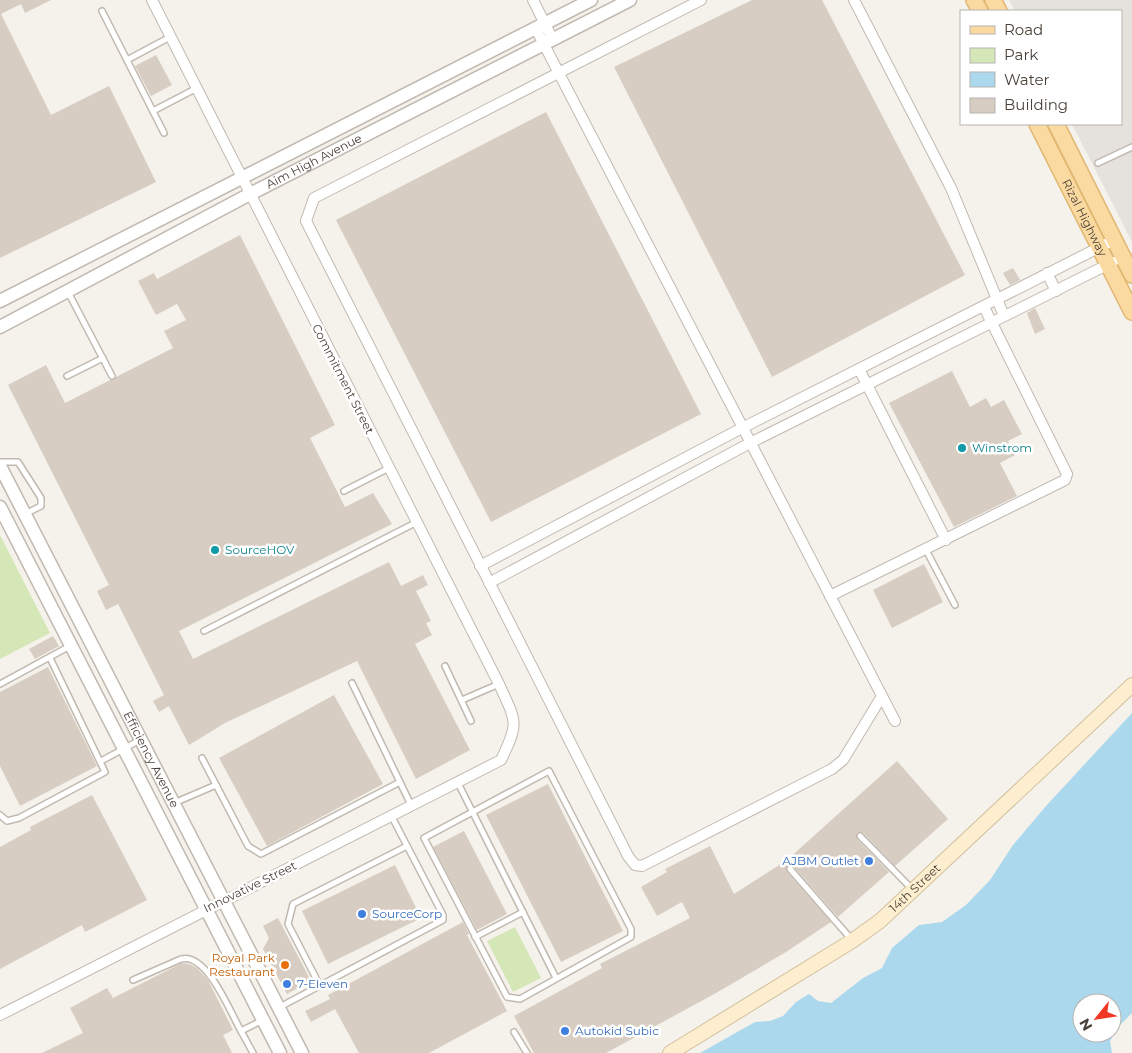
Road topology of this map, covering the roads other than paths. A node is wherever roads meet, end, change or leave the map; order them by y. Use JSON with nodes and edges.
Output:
{"nodes":[{"id":1,"x":152,"y":0,"type":"edge"},
{"id":2,"x":533,"y":0,"type":"edge"},
{"id":3,"x":591,"y":0,"type":"edge"},
{"id":4,"x":630,"y":0,"type":"edge"},
{"id":5,"x":701,"y":0,"type":"edge"},
{"id":6,"x":854,"y":0,"type":"edge"},
{"id":7,"x":102,"y":11,"type":"dead end"},
{"id":8,"x":540,"y":26,"type":"junction"},
{"id":9,"x":171,"y":36,"type":"junction"},
{"id":10,"x":549,"y":42,"type":"junction"},
{"id":11,"x":127,"y":60,"type":"junction"},
{"id":12,"x":558,"y":72,"type":"junction"},
{"id":13,"x":197,"y":88,"type":"junction"},
{"id":14,"x":153,"y":111,"type":"junction"},
{"id":15,"x":1037,"y":125,"type":"edge"},
{"id":16,"x":1056,"y":125,"type":"edge"},
{"id":17,"x":164,"y":133,"type":"dead end"},
{"id":18,"x":1132,"y":147,"type":"edge"},
{"id":19,"x":1098,"y":163,"type":"dead end"},
{"id":20,"x":242,"y":177,"type":"junction"},
{"id":21,"x":250,"y":194,"type":"junction"},
{"id":22,"x":1114,"y":240,"type":"junction"},
{"id":23,"x":1098,"y":247,"type":"junction"},
{"id":24,"x":1123,"y":257,"type":"junction"},
{"id":25,"x":1108,"y":265,"type":"junction"},
{"id":26,"x":1047,"y":273,"type":"junction"},
{"id":27,"x":1132,"y":276,"type":"edge"},
{"id":28,"x":67,"y":291,"type":"junction"},
{"id":29,"x":1056,"y":291,"type":"junction"},
{"id":30,"x":996,"y":300,"type":"junction"},
{"id":31,"x":0,"y":302,"type":"edge"},
{"id":32,"x":984,"y":307,"type":"junction"},
{"id":33,"x":1132,"y":312,"type":"edge"},
{"id":34,"x":1004,"y":316,"type":"junction"},
{"id":35,"x":992,"y":322,"type":"junction"},
{"id":36,"x":0,"y":327,"type":"edge"},
{"id":37,"x":103,"y":358,"type":"junction"},
{"id":38,"x":859,"y":369,"type":"junction"},
{"id":39,"x":67,"y":376,"type":"dead end"},
{"id":40,"x":112,"y":376,"type":"dead end"},
{"id":41,"x":866,"y":384,"type":"junction"},
{"id":42,"x":742,"y":428,"type":"junction"},
{"id":43,"x":750,"y":444,"type":"junction"},
{"id":44,"x":0,"y":464,"type":"edge"},
{"id":45,"x":389,"y":468,"type":"junction"},
{"id":46,"x":344,"y":491,"type":"dead end"},
{"id":47,"x":0,"y":507,"type":"edge"},
{"id":48,"x":25,"y":514,"type":"junction"},
{"id":49,"x":417,"y":522,"type":"junction"},
{"id":50,"x":946,"y":540,"type":"junction"},
{"id":51,"x":926,"y":550,"type":"junction"},
{"id":52,"x":480,"y":566,"type":"junction"},
{"id":53,"x":489,"y":582,"type":"junction"},
{"id":54,"x":830,"y":596,"type":"junction"},
{"id":55,"x":955,"y":605,"type":"dead end"},
{"id":56,"x":204,"y":631,"type":"dead end"},
{"id":57,"x":71,"y":645,"type":"junction"},
{"id":58,"x":50,"y":658,"type":"junction"},
{"id":59,"x":445,"y":666,"type":"dead end"},
{"id":60,"x":352,"y":683,"type":"dead end"},
{"id":61,"x":0,"y":684,"type":"edge"},
{"id":62,"x":500,"y":684,"type":"junction"},
{"id":63,"x":1132,"y":685,"type":"edge"},
{"id":64,"x":882,"y":696,"type":"junction"},
{"id":65,"x":462,"y":700,"type":"junction"},
{"id":66,"x":471,"y":720,"type":"dead end"},
{"id":67,"x":895,"y":721,"type":"dead end"},
{"id":68,"x":141,"y":740,"type":"junction"},
{"id":69,"x":124,"y":749,"type":"junction"},
{"id":70,"x":202,"y":758,"type":"dead end"},
{"id":71,"x":501,"y":760,"type":"joint"},
{"id":72,"x":101,"y":761,"type":"junction"},
{"id":73,"x":400,"y":782,"type":"junction"},
{"id":74,"x":458,"y":783,"type":"junction"},
{"id":75,"x":216,"y":785,"type":"junction"},
{"id":76,"x":174,"y":803,"type":"junction"},
{"id":77,"x":412,"y":807,"type":"junction"},
{"id":78,"x":472,"y":812,"type":"junction"},
{"id":79,"x":0,"y":815,"type":"edge"},
{"id":80,"x":392,"y":817,"type":"junction"},
{"id":81,"x":860,"y":836,"type":"dead end"},
{"id":82,"x":407,"y":846,"type":"junction"},
{"id":83,"x":790,"y":870,"type":"dead end"},
{"id":84,"x":913,"y":890,"type":"junction"},
{"id":85,"x":223,"y":900,"type":"junction"},
{"id":86,"x":206,"y":908,"type":"junction"},
{"id":87,"x":523,"y":912,"type":"junction"},
{"id":88,"x":475,"y":937,"type":"junction"},
{"id":89,"x":852,"y":940,"type":"junction"},
{"id":90,"x":556,"y":978,"type":"junction"},
{"id":91,"x":133,"y":980,"type":"dead end"},
{"id":92,"x":319,"y":984,"type":"junction"},
{"id":93,"x":278,"y":1008,"type":"junction"},
{"id":94,"x":0,"y":1015,"type":"edge"},
{"id":95,"x":263,"y":1020,"type":"junction"},
{"id":96,"x":241,"y":1031,"type":"junction"},
{"id":97,"x":514,"y":1032,"type":"dead end"},
{"id":98,"x":296,"y":1051,"type":"edge"},
{"id":99,"x":253,"y":1053,"type":"edge"},
{"id":100,"x":280,"y":1053,"type":"edge"},
{"id":101,"x":527,"y":1053,"type":"edge"},
{"id":102,"x":670,"y":1053,"type":"edge"}],
"edges":[{"from":1,"to":9,"type":"street","name":"Commitment Street"},
{"from":2,"to":8,"type":"street"},
{"from":3,"to":8,"type":"street","name":"Aim High Avenue"},
{"from":4,"to":10,"type":"street","name":"Aim High Avenue"},
{"from":5,"to":12,"type":"street"},
{"from":6,"to":30,"type":"street"},
{"from":7,"to":11,"type":"lane"},
{"from":8,"to":10,"type":"street"},
{"from":8,"to":20,"type":"street","name":"Aim High Avenue"},
{"from":9,"to":11,"type":"lane"},
{"from":9,"to":13,"type":"street","name":"Commitment Street"},
{"from":10,"to":12,"type":"street"},
{"from":10,"to":21,"type":"street","name":"Aim High Avenue"},
{"from":11,"to":14,"type":"lane"},
{"from":12,"to":42,"type":"street"},
{"from":12,"to":52,"type":"street"},
{"from":13,"to":14,"type":"lane"},
{"from":13,"to":20,"type":"street","name":"Commitment Street"},
{"from":14,"to":17,"type":"lane"},
{"from":15,"to":23,"type":"main road","name":"Rizal Highway"},
{"from":16,"to":22,"type":"main road","name":"Rizal Highway"},
{"from":18,"to":19,"type":"lane"},
{"from":20,"to":21,"type":"street","name":"Commitment Street"},
{"from":20,"to":31,"type":"street","name":"Aim High Avenue"},
{"from":21,"to":28,"type":"street","name":"Aim High Avenue"},
{"from":21,"to":45,"type":"street","name":"Commitment Street"},
{"from":22,"to":23,"type":"street"},
{"from":22,"to":24,"type":"main road","name":"Rizal Highway"},
{"from":23,"to":25,"type":"main road","name":"Rizal Highway"},
{"from":23,"to":26,"type":"street"},
{"from":24,"to":25,"type":"street"},
{"from":24,"to":27,"type":"main road","name":"Rizal Highway"},
{"from":25,"to":29,"type":"street"},
{"from":25,"to":33,"type":"main road","name":"Rizal Highway"},
{"from":26,"to":29,"type":"street"},
{"from":26,"to":30,"type":"street"},
{"from":28,"to":36,"type":"street","name":"Aim High Avenue"},
{"from":28,"to":37,"type":"lane"},
{"from":29,"to":34,"type":"street"},
{"from":30,"to":32,"type":"street"},
{"from":30,"to":34,"type":"street"},
{"from":32,"to":35,"type":"street"},
{"from":32,"to":38,"type":"street"},
{"from":34,"to":35,"type":"street"},
{"from":35,"to":41,"type":"street"},
{"from":35,"to":50,"type":"street"},
{"from":37,"to":39,"type":"lane"},
{"from":37,"to":40,"type":"lane"},
{"from":38,"to":41,"type":"street"},
{"from":38,"to":42,"type":"street"},
{"from":41,"to":43,"type":"street"},
{"from":41,"to":50,"type":"street"},
{"from":42,"to":43,"type":"street"},
{"from":42,"to":52,"type":"street"},
{"from":43,"to":53,"type":"street"},
{"from":43,"to":54,"type":"street"},
{"from":44,"to":48,"type":"street","name":"Efficiency Avenue"},
{"from":44,"to":48,"type":"lane"},
{"from":45,"to":46,"type":"lane"},
{"from":45,"to":49,"type":"street","name":"Commitment Street"},
{"from":47,"to":57,"type":"street","name":"Efficiency Avenue"},
{"from":48,"to":68,"type":"street","name":"Efficiency Avenue"},
{"from":49,"to":56,"type":"lane"},
{"from":49,"to":62,"type":"street","name":"Commitment Street"},
{"from":50,"to":51,"type":"street"},
{"from":51,"to":54,"type":"street"},
{"from":51,"to":55,"type":"lane"},
{"from":52,"to":53,"type":"street"},
{"from":53,"to":64,"type":"street"},
{"from":54,"to":64,"type":"street"},
{"from":57,"to":58,"type":"lane"},
{"from":57,"to":69,"type":"street","name":"Efficiency Avenue"},
{"from":58,"to":61,"type":"lane"},
{"from":58,"to":72,"type":"lane"},
{"from":59,"to":65,"type":"lane"},
{"from":60,"to":73,"type":"lane"},
{"from":62,"to":65,"type":"lane"},
{"from":62,"to":71,"type":"street","name":"Commitment Street"},
{"from":63,"to":84,"type":"main road","name":"14th Street"},
{"from":64,"to":67,"type":"street"},
{"from":65,"to":66,"type":"lane"},
{"from":68,"to":69,"type":"lane"},
{"from":68,"to":76,"type":"street","name":"Efficiency Avenue"},
{"from":69,"to":72,"type":"lane"},
{"from":69,"to":86,"type":"street","name":"Efficiency Avenue"},
{"from":70,"to":75,"type":"lane"},
{"from":71,"to":74,"type":"street","name":"Innovative Street"},
{"from":72,"to":79,"type":"lane"},
{"from":73,"to":75,"type":"lane"},
{"from":73,"to":77,"type":"lane"},
{"from":74,"to":77,"type":"street","name":"Innovative Street"},
{"from":74,"to":78,"type":"lane"},
{"from":75,"to":76,"type":"lane"},
{"from":76,"to":85,"type":"street","name":"Efficiency Avenue"},
{"from":77,"to":80,"type":"street","name":"Innovative Street"},
{"from":78,"to":87,"type":"lane"},
{"from":78,"to":88,"type":"lane"},
{"from":78,"to":90,"type":"lane"},
{"from":80,"to":82,"type":"lane"},
{"from":80,"to":85,"type":"street","name":"Innovative Street"},
{"from":81,"to":84,"type":"lane"},
{"from":82,"to":92,"type":"lane"},
{"from":82,"to":92,"type":"lane"},
{"from":83,"to":89,"type":"lane"},
{"from":84,"to":89,"type":"main road","name":"14th Street"},
{"from":85,"to":86,"type":"street","name":"Innovative Street"},
{"from":85,"to":93,"type":"street","name":"Efficiency Avenue"},
{"from":86,"to":94,"type":"street","name":"Innovative Street"},
{"from":86,"to":95,"type":"street","name":"Efficiency Avenue"},
{"from":87,"to":88,"type":"lane"},
{"from":87,"to":90,"type":"lane"},
{"from":88,"to":90,"type":"lane"},
{"from":89,"to":102,"type":"main road","name":"14th Street"},
{"from":91,"to":96,"type":"lane"},
{"from":92,"to":93,"type":"lane"},
{"from":93,"to":98,"type":"street","name":"Efficiency Avenue"},
{"from":95,"to":96,"type":"lane"},
{"from":95,"to":100,"type":"street","name":"Efficiency Avenue"},
{"from":96,"to":99,"type":"lane"},
{"from":97,"to":101,"type":"lane"}]}
